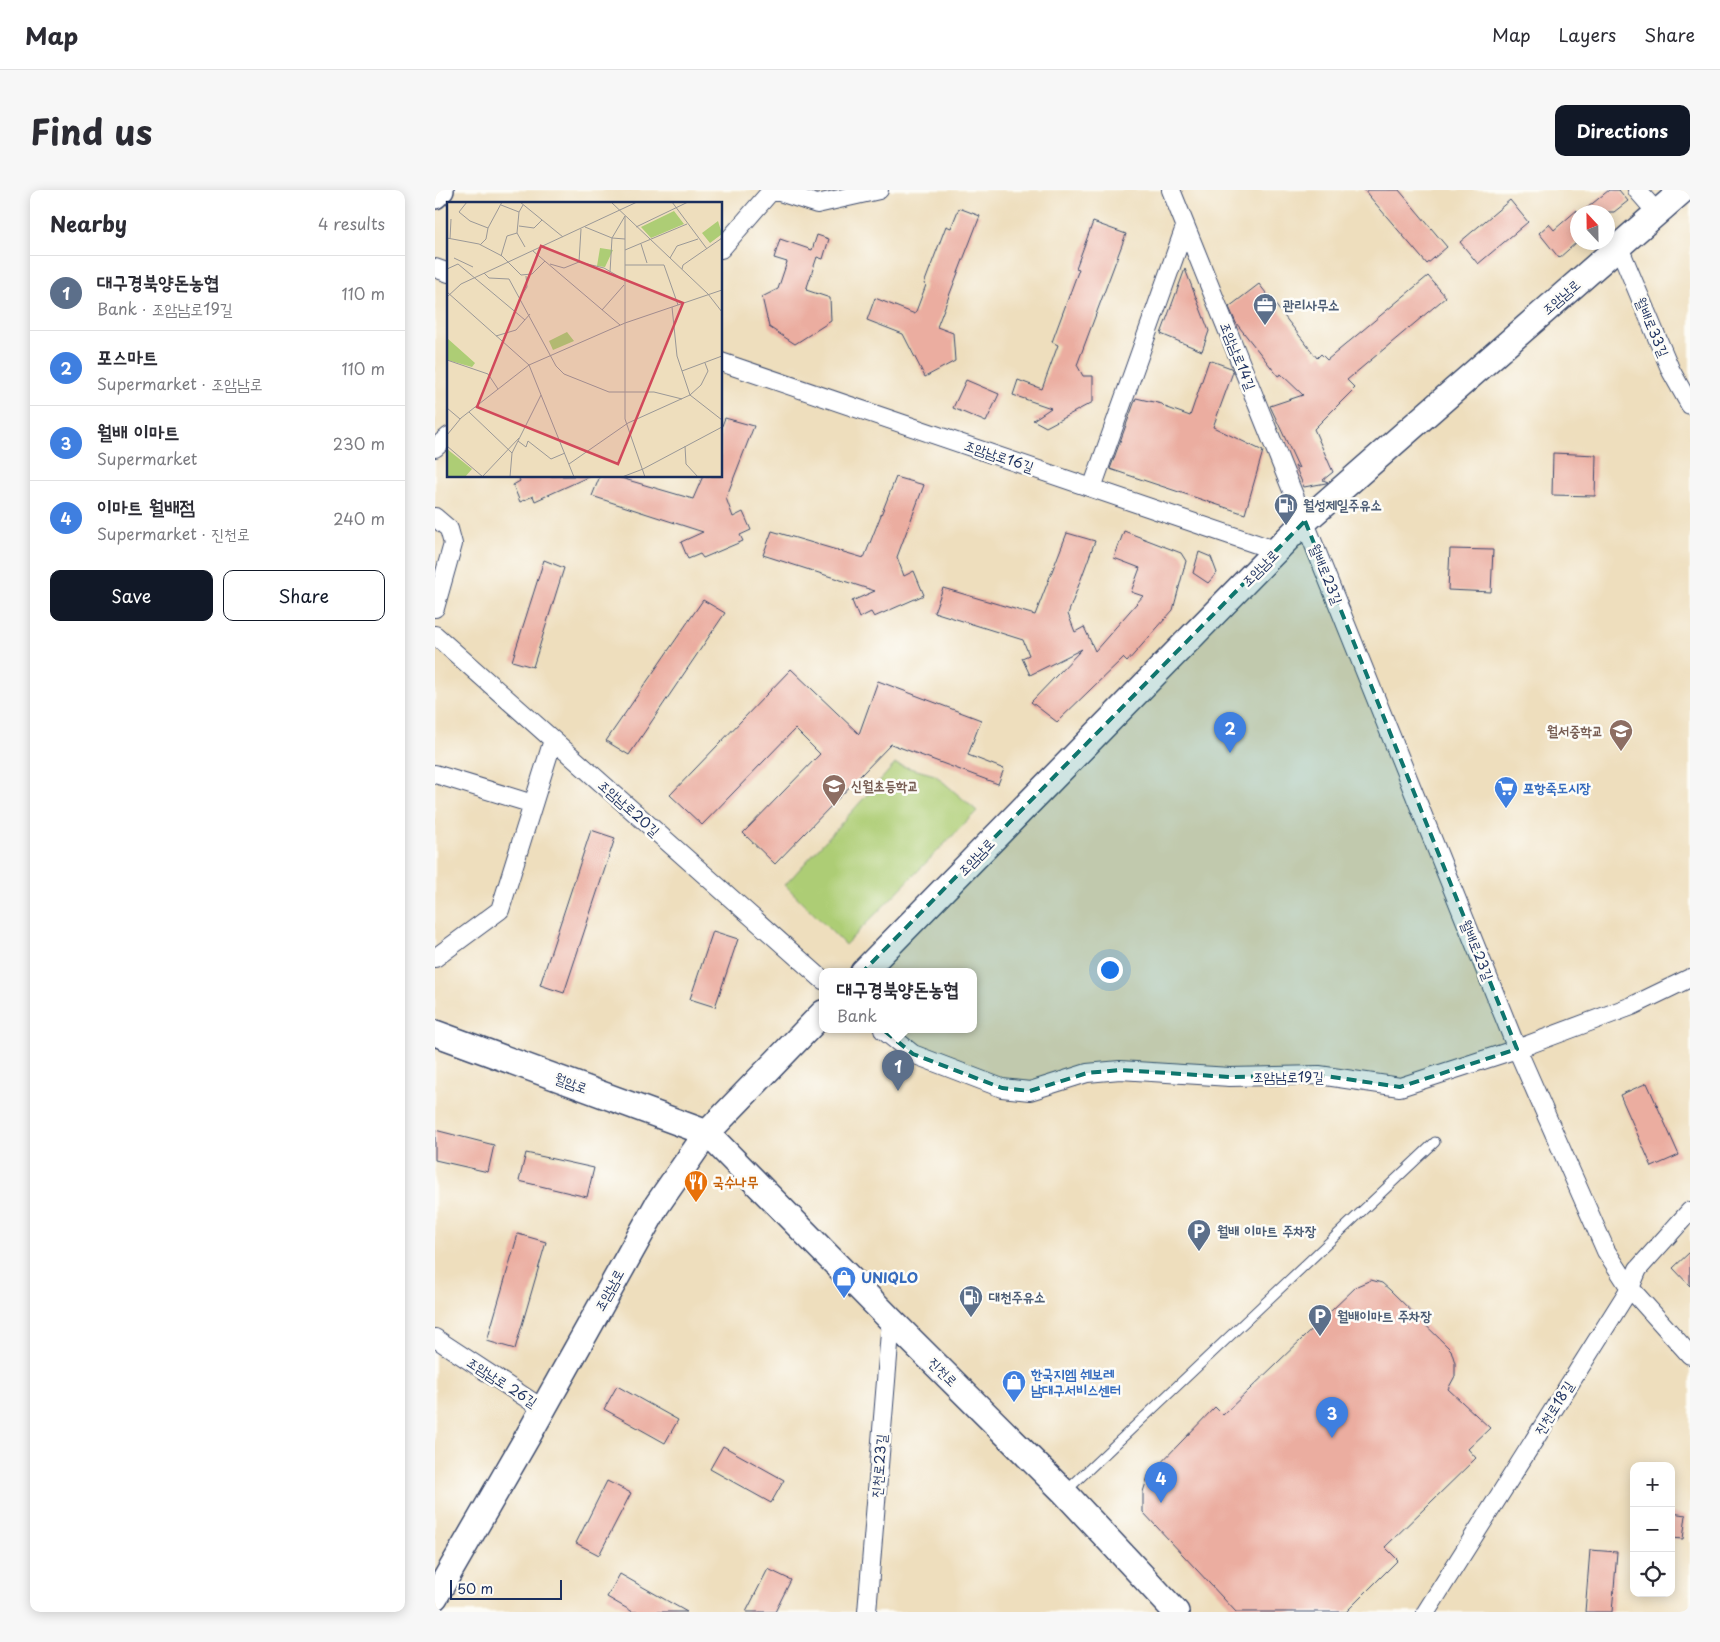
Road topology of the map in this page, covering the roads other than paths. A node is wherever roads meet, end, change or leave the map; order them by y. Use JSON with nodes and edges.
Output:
{"nodes":[{"id":1,"x":441,"y":190,"type":"edge"},
{"id":2,"x":772,"y":190,"type":"edge"},
{"id":3,"x":879,"y":190,"type":"edge"},
{"id":4,"x":1167,"y":190,"type":"edge"},
{"id":5,"x":1171,"y":190,"type":"edge"},
{"id":6,"x":1637,"y":190,"type":"edge"},
{"id":7,"x":1683,"y":190,"type":"edge"},
{"id":8,"x":435,"y":196,"type":"edge"},
{"id":9,"x":1657,"y":213,"type":"junction"},
{"id":10,"x":1185,"y":228,"type":"junction"},
{"id":11,"x":723,"y":247,"type":"edge"},
{"id":12,"x":1619,"y":247,"type":"junction"},
{"id":13,"x":435,"y":268,"type":"edge"},
{"id":14,"x":447,"y":272,"type":"edge"},
{"id":15,"x":723,"y":363,"type":"edge"},
{"id":16,"x":1690,"y":405,"type":"edge"},
{"id":17,"x":447,"y":438,"type":"edge"},
{"id":18,"x":435,"y":448,"type":"edge"},
{"id":19,"x":1092,"y":488,"type":"junction"},
{"id":20,"x":435,"y":517,"type":"edge"},
{"id":21,"x":1305,"y":522,"type":"junction"},
{"id":22,"x":1277,"y":551,"type":"junction"},
{"id":23,"x":435,"y":608,"type":"edge"},
{"id":24,"x":435,"y":636,"type":"edge"},
{"id":25,"x":553,"y":740,"type":"junction"},
{"id":26,"x":435,"y":774,"type":"edge"},
{"id":27,"x":533,"y":804,"type":"junction"},
{"id":28,"x":435,"y":958,"type":"edge"},
{"id":29,"x":867,"y":968,"type":"edge"},
{"id":30,"x":819,"y":976,"type":"edge"},
{"id":31,"x":1690,"y":978,"type":"edge"},
{"id":32,"x":819,"y":1017,"type":"edge"},
{"id":33,"x":435,"y":1033,"type":"edge"},
{"id":34,"x":887,"y":1033,"type":"edge"},
{"id":35,"x":1517,"y":1049,"type":"junction"},
{"id":36,"x":707,"y":1133,"type":"junction"},
{"id":37,"x":1435,"y":1142,"type":"dead end"},
{"id":38,"x":1690,"y":1212,"type":"edge"},
{"id":39,"x":1630,"y":1288,"type":"junction"},
{"id":40,"x":891,"y":1320,"type":"junction"},
{"id":41,"x":435,"y":1338,"type":"edge"},
{"id":42,"x":1690,"y":1355,"type":"edge"},
{"id":43,"x":543,"y":1409,"type":"junction"},
{"id":44,"x":1064,"y":1492,"type":"junction"},
{"id":45,"x":435,"y":1597,"type":"edge"},
{"id":46,"x":867,"y":1612,"type":"edge"},
{"id":47,"x":1176,"y":1612,"type":"edge"},
{"id":48,"x":1426,"y":1612,"type":"edge"}],
"edges":[{"from":1,"to":8,"type":"main road"},
{"from":2,"to":3,"type":"street"},
{"from":2,"to":11,"type":"street"},
{"from":4,"to":5,"type":"street"},
{"from":5,"to":10,"type":"street","name":"조암남로14길"},
{"from":6,"to":9,"type":"street"},
{"from":7,"to":9,"type":"main road","name":"조암남로"},
{"from":9,"to":12,"type":"main road","name":"조암남로"},
{"from":10,"to":19,"type":"street"},
{"from":10,"to":21,"type":"street","name":"조암남로14길"},
{"from":12,"to":16,"type":"street","name":"월배로33길"},
{"from":12,"to":21,"type":"main road","name":"조암남로"},
{"from":13,"to":14,"type":"street"},
{"from":15,"to":19,"type":"street","name":"조암남로16길"},
{"from":17,"to":18,"type":"street"},
{"from":19,"to":22,"type":"street","name":"조암남로16길"},
{"from":20,"to":23,"type":"street"},
{"from":21,"to":22,"type":"main road","name":"조암남로"},
{"from":21,"to":35,"type":"street","name":"월배로23길"},
{"from":22,"to":29,"type":"main road","name":"조암남로"},
{"from":24,"to":25,"type":"street","name":"조암남로20길"},
{"from":25,"to":27,"type":"street"},
{"from":25,"to":30,"type":"street","name":"조암남로20길"},
{"from":26,"to":27,"type":"street"},
{"from":27,"to":28,"type":"street"},
{"from":31,"to":35,"type":"street","name":"조암남로19길"},
{"from":32,"to":36,"type":"main road","name":"조암남로"},
{"from":33,"to":36,"type":"main road","name":"월암로"},
{"from":34,"to":35,"type":"street","name":"조암남로19길"},
{"from":35,"to":39,"type":"street","name":"월배로23길"},
{"from":36,"to":40,"type":"main road","name":"진천로"},
{"from":36,"to":43,"type":"main road","name":"조암남로"},
{"from":37,"to":44,"type":"lane"},
{"from":38,"to":39,"type":"street","name":"진천로18길"},
{"from":39,"to":42,"type":"street","name":"월배로23길"},
{"from":39,"to":48,"type":"street","name":"진천로18길"},
{"from":40,"to":44,"type":"main road","name":"진천로"},
{"from":40,"to":46,"type":"street","name":"진천로23길"},
{"from":41,"to":43,"type":"street","name":"조암남로 26길"},
{"from":43,"to":45,"type":"main road","name":"조암남로"},
{"from":44,"to":47,"type":"main road","name":"진천로"}]}
